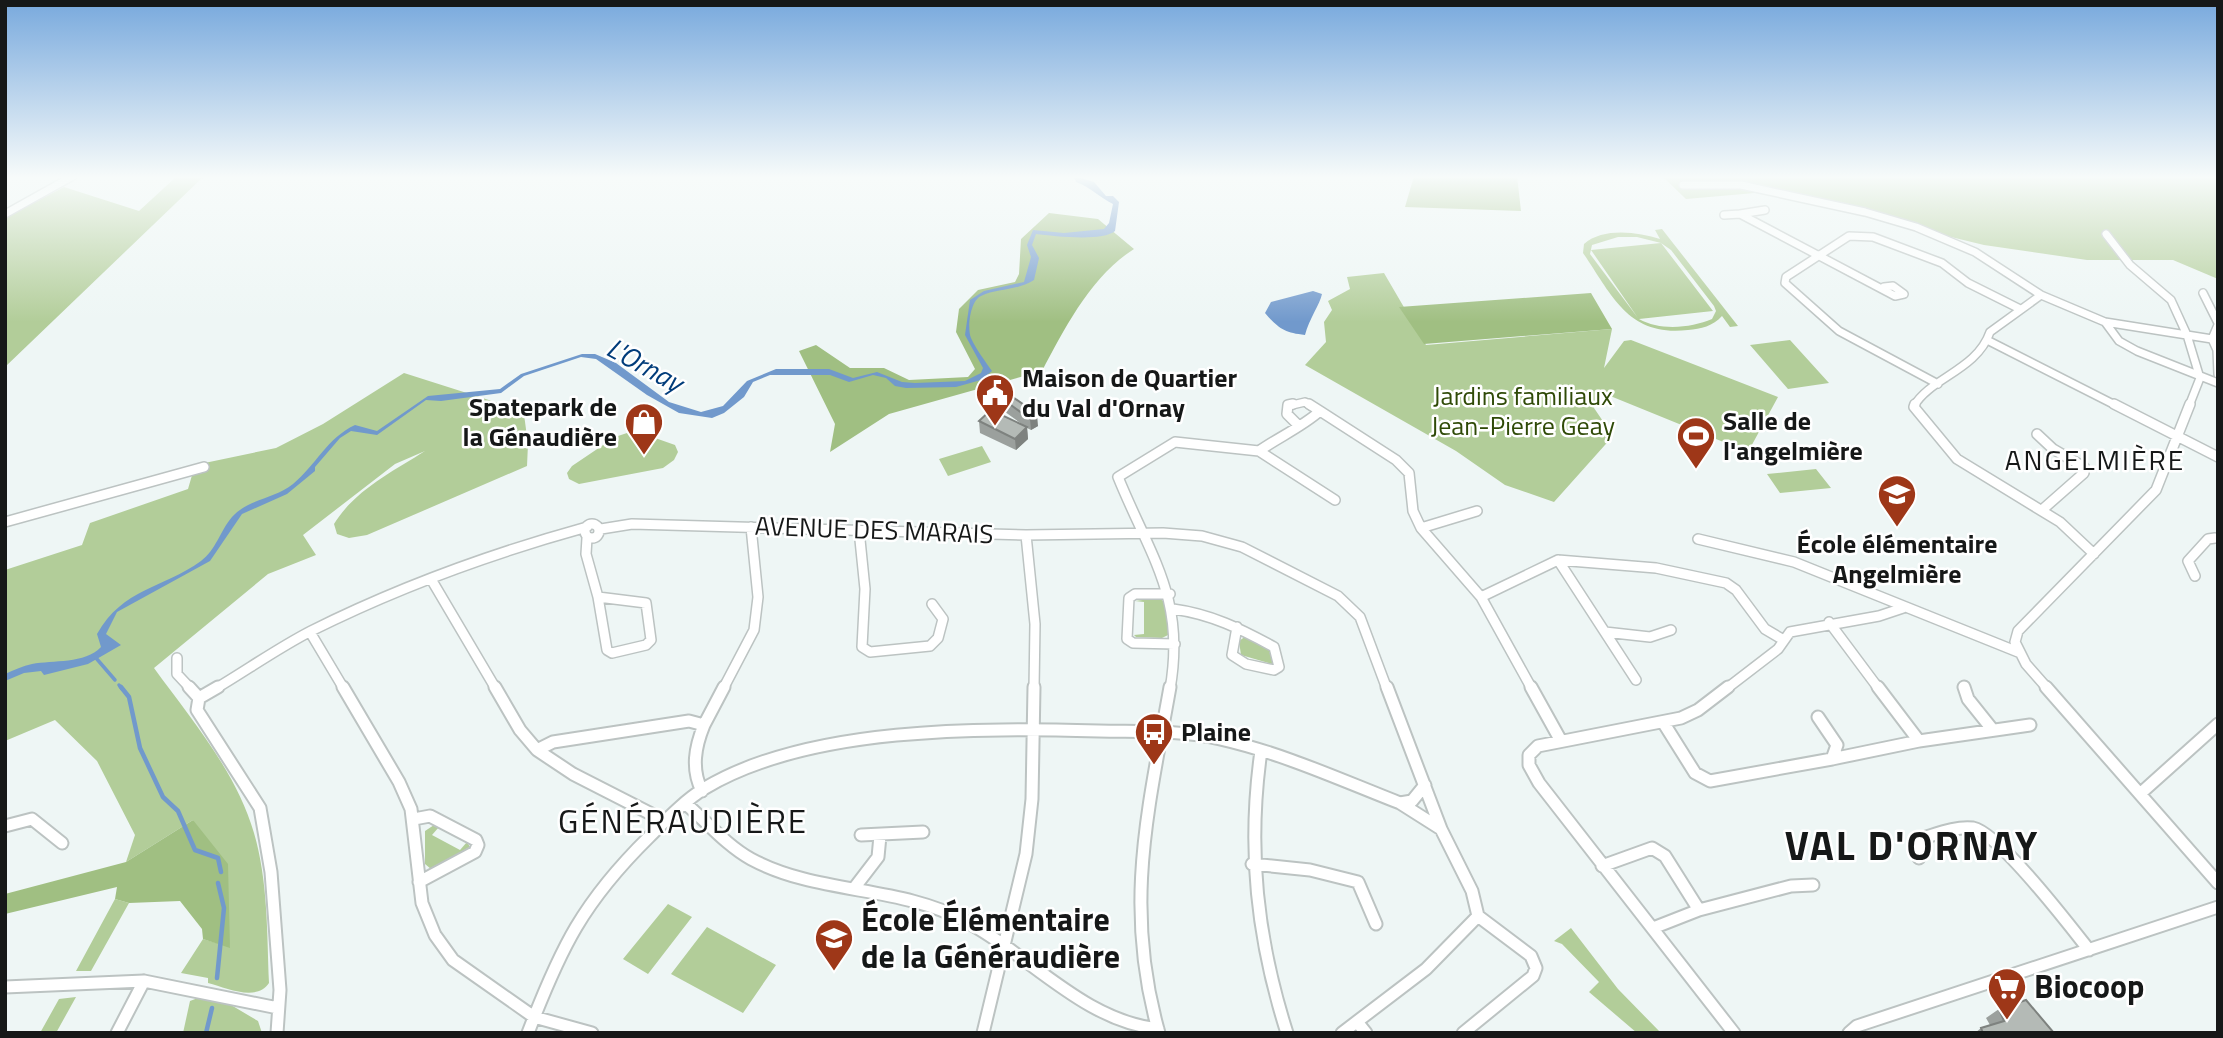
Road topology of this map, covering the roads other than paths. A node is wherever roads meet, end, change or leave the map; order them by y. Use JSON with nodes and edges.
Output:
{"nodes":[{"id":1,"x":1760,"y":224,"type":"edge"},
{"id":2,"x":1906,"y":224,"type":"edge"},
{"id":3,"x":2106,"y":234,"type":"dead end"},
{"id":4,"x":1819,"y":255,"type":"junction"},
{"id":5,"x":1884,"y":287,"type":"dead end"},
{"id":6,"x":2203,"y":293,"type":"dead end"},
{"id":7,"x":2041,"y":295,"type":"junction"},
{"id":8,"x":2020,"y":309,"type":"junction"},
{"id":9,"x":2105,"y":322,"type":"junction"},
{"id":10,"x":2218,"y":324,"type":"edge"},
{"id":11,"x":2188,"y":335,"type":"junction"},
{"id":12,"x":2213,"y":340,"type":"junction"},
{"id":13,"x":1989,"y":341,"type":"junction"},
{"id":14,"x":2218,"y":374,"type":"edge"},
{"id":15,"x":2199,"y":376,"type":"junction"},
{"id":16,"x":2218,"y":383,"type":"edge"},
{"id":17,"x":1938,"y":384,"type":"junction"},
{"id":18,"x":1320,"y":411,"type":"junction"},
{"id":19,"x":1298,"y":425,"type":"junction"},
{"id":20,"x":2037,"y":434,"type":"dead end"},
{"id":21,"x":2179,"y":438,"type":"junction"},
{"id":22,"x":1259,"y":451,"type":"junction"},
{"id":23,"x":2218,"y":457,"type":"edge"},
{"id":24,"x":204,"y":467,"type":"dead end"},
{"id":25,"x":1335,"y":500,"type":"dead end"},
{"id":26,"x":2042,"y":510,"type":"junction"},
{"id":27,"x":1477,"y":511,"type":"dead end"},
{"id":28,"x":5,"y":522,"type":"edge"},
{"id":29,"x":751,"y":527,"type":"junction"},
{"id":30,"x":1420,"y":528,"type":"junction"},
{"id":31,"x":859,"y":530,"type":"junction"},
{"id":32,"x":600,"y":532,"type":"junction"},
{"id":33,"x":586,"y":533,"type":"junction"},
{"id":34,"x":1146,"y":533,"type":"junction"},
{"id":35,"x":1026,"y":535,"type":"junction"},
{"id":36,"x":2217,"y":535,"type":"edge"},
{"id":37,"x":1698,"y":539,"type":"dead end"},
{"id":38,"x":586,"y":554,"type":"junction"},
{"id":39,"x":2094,"y":554,"type":"junction"},
{"id":40,"x":1558,"y":560,"type":"junction"},
{"id":41,"x":2195,"y":576,"type":"dead end"},
{"id":42,"x":431,"y":579,"type":"junction"},
{"id":43,"x":1170,"y":594,"type":"junction"},
{"id":44,"x":598,"y":597,"type":"junction"},
{"id":45,"x":1481,"y":597,"type":"junction"},
{"id":46,"x":932,"y":604,"type":"dead end"},
{"id":47,"x":1903,"y":608,"type":"junction"},
{"id":48,"x":1173,"y":609,"type":"junction"},
{"id":49,"x":1829,"y":622,"type":"junction"},
{"id":50,"x":1237,"y":626,"type":"junction"},
{"id":51,"x":1671,"y":630,"type":"dead end"},
{"id":52,"x":310,"y":632,"type":"junction"},
{"id":53,"x":1605,"y":632,"type":"junction"},
{"id":54,"x":1782,"y":639,"type":"junction"},
{"id":55,"x":1175,"y":644,"type":"junction"},
{"id":56,"x":2018,"y":652,"type":"junction"},
{"id":57,"x":177,"y":659,"type":"dead end"},
{"id":58,"x":1636,"y":680,"type":"dead end"},
{"id":59,"x":1964,"y":687,"type":"dead end"},
{"id":60,"x":199,"y":698,"type":"junction"},
{"id":61,"x":1818,"y":717,"type":"dead end"},
{"id":62,"x":1663,"y":722,"type":"junction"},
{"id":63,"x":2218,"y":724,"type":"edge"},
{"id":64,"x":704,"y":725,"type":"junction"},
{"id":65,"x":2031,"y":725,"type":"dead end"},
{"id":66,"x":1034,"y":728,"type":"junction"},
{"id":67,"x":1992,"y":729,"type":"junction"},
{"id":68,"x":1161,"y":731,"type":"junction"},
{"id":69,"x":1561,"y":741,"type":"junction"},
{"id":70,"x":1919,"y":741,"type":"junction"},
{"id":71,"x":537,"y":750,"type":"junction"},
{"id":72,"x":1261,"y":751,"type":"junction"},
{"id":73,"x":1832,"y":759,"type":"junction"},
{"id":74,"x":1425,"y":785,"type":"junction"},
{"id":75,"x":702,"y":791,"type":"junction"},
{"id":76,"x":2141,"y":793,"type":"junction"},
{"id":77,"x":1400,"y":803,"type":"junction"},
{"id":78,"x":686,"y":804,"type":"junction"},
{"id":79,"x":414,"y":819,"type":"junction"},
{"id":80,"x":664,"y":821,"type":"junction"},
{"id":81,"x":5,"y":826,"type":"edge"},
{"id":82,"x":1441,"y":829,"type":"junction"},
{"id":83,"x":923,"y":832,"type":"dead end"},
{"id":84,"x":861,"y":835,"type":"dead end"},
{"id":85,"x":880,"y":836,"type":"junction"},
{"id":86,"x":62,"y":843,"type":"dead end"},
{"id":87,"x":1919,"y":858,"type":"dead end"},
{"id":88,"x":1252,"y":864,"type":"junction"},
{"id":89,"x":1602,"y":866,"type":"junction"},
{"id":90,"x":419,"y":883,"type":"junction"},
{"id":91,"x":2218,"y":883,"type":"edge"},
{"id":92,"x":1813,"y":885,"type":"dead end"},
{"id":93,"x":855,"y":887,"type":"junction"},
{"id":94,"x":2218,"y":907,"type":"edge"},
{"id":95,"x":1699,"y":910,"type":"junction"},
{"id":96,"x":1478,"y":916,"type":"junction"},
{"id":97,"x":1376,"y":924,"type":"dead end"},
{"id":98,"x":1653,"y":928,"type":"junction"},
{"id":99,"x":1003,"y":945,"type":"junction"},
{"id":100,"x":2090,"y":950,"type":"junction"},
{"id":101,"x":144,"y":981,"type":"junction"},
{"id":102,"x":5,"y":987,"type":"edge"},
{"id":103,"x":278,"y":1008,"type":"junction"},
{"id":104,"x":534,"y":1017,"type":"junction"},
{"id":105,"x":1362,"y":1028,"type":"edge"},
{"id":106,"x":1158,"y":1031,"type":"edge"},
{"id":107,"x":117,"y":1033,"type":"edge"},
{"id":108,"x":276,"y":1033,"type":"edge"},
{"id":109,"x":528,"y":1033,"type":"edge"},
{"id":110,"x":592,"y":1033,"type":"edge"},
{"id":111,"x":983,"y":1033,"type":"edge"},
{"id":112,"x":1287,"y":1033,"type":"edge"},
{"id":113,"x":1342,"y":1033,"type":"edge"},
{"id":114,"x":1463,"y":1033,"type":"edge"},
{"id":115,"x":1734,"y":1033,"type":"edge"},
{"id":116,"x":1849,"y":1033,"type":"edge"}],
"edges":[{"from":1,"to":4,"type":"street"},
{"from":2,"to":7,"type":"street"},
{"from":3,"to":11,"type":"street"},
{"from":4,"to":5,"type":"street"},
{"from":4,"to":8,"type":"street"},
{"from":4,"to":17,"type":"street"},
{"from":6,"to":10,"type":"street"},
{"from":7,"to":8,"type":"street"},
{"from":7,"to":9,"type":"street"},
{"from":8,"to":13,"type":"street"},
{"from":9,"to":11,"type":"street"},
{"from":9,"to":15,"type":"street"},
{"from":10,"to":12,"type":"street"},
{"from":11,"to":12,"type":"street"},
{"from":11,"to":15,"type":"street"},
{"from":12,"to":14,"type":"street"},
{"from":13,"to":17,"type":"street"},
{"from":13,"to":21,"type":"street"},
{"from":15,"to":16,"type":"street"},
{"from":15,"to":21,"type":"street"},
{"from":17,"to":26,"type":"street"},
{"from":18,"to":19,"type":"street"},
{"from":18,"to":19,"type":"street"},
{"from":18,"to":30,"type":"street"},
{"from":19,"to":22,"type":"street"},
{"from":20,"to":26,"type":"street"},
{"from":21,"to":23,"type":"street"},
{"from":21,"to":39,"type":"street"},
{"from":22,"to":25,"type":"street"},
{"from":22,"to":34,"type":"street"},
{"from":24,"to":28,"type":"street"},
{"from":26,"to":39,"type":"street"},
{"from":27,"to":30,"type":"street"},
{"from":29,"to":31,"type":"street","name":"AVENUE DES MARAIS"},
{"from":29,"to":32,"type":"street","name":"AVENUE DES MARAIS"},
{"from":29,"to":64,"type":"street"},
{"from":30,"to":45,"type":"street"},
{"from":31,"to":35,"type":"street","name":"AVENUE DES MARAIS"},
{"from":31,"to":46,"type":"street"},
{"from":32,"to":33,"type":"street","name":"AVENUE DES MARAIS"},
{"from":32,"to":38,"type":"street"},
{"from":33,"to":38,"type":"street"},
{"from":33,"to":42,"type":"street","name":"AVENUE DES MARAIS"},
{"from":34,"to":35,"type":"street","name":"AVENUE DES MARAIS"},
{"from":34,"to":43,"type":"street"},
{"from":34,"to":74,"type":"street","name":"AVENUE DES MARAIS"},
{"from":35,"to":66,"type":"street"},
{"from":36,"to":41,"type":"street"},
{"from":37,"to":47,"type":"street"},
{"from":38,"to":44,"type":"street"},
{"from":39,"to":56,"type":"street"},
{"from":40,"to":45,"type":"street"},
{"from":40,"to":53,"type":"street"},
{"from":40,"to":54,"type":"street"},
{"from":42,"to":52,"type":"street","name":"AVENUE DES MARAIS"},
{"from":42,"to":71,"type":"street"},
{"from":43,"to":48,"type":"street"},
{"from":43,"to":55,"type":"street"},
{"from":44,"to":44,"type":"street"},
{"from":45,"to":69,"type":"street"},
{"from":47,"to":49,"type":"street"},
{"from":47,"to":56,"type":"street"},
{"from":48,"to":50,"type":"street"},
{"from":48,"to":55,"type":"street"},
{"from":49,"to":54,"type":"street"},
{"from":49,"to":70,"type":"street"},
{"from":50,"to":50,"type":"street"},
{"from":51,"to":53,"type":"street"},
{"from":52,"to":60,"type":"street","name":"AVENUE DES MARAIS"},
{"from":52,"to":79,"type":"street"},
{"from":53,"to":58,"type":"street"},
{"from":54,"to":62,"type":"street"},
{"from":55,"to":68,"type":"street"},
{"from":56,"to":76,"type":"street"},
{"from":57,"to":60,"type":"street"},
{"from":59,"to":67,"type":"street"},
{"from":60,"to":103,"type":"street"},
{"from":61,"to":73,"type":"street"},
{"from":62,"to":69,"type":"street"},
{"from":62,"to":73,"type":"street"},
{"from":63,"to":76,"type":"street"},
{"from":64,"to":71,"type":"street"},
{"from":64,"to":75,"type":"street"},
{"from":65,"to":67,"type":"street"},
{"from":66,"to":68,"type":"street"},
{"from":66,"to":75,"type":"street"},
{"from":66,"to":99,"type":"street"},
{"from":67,"to":70,"type":"street"},
{"from":68,"to":72,"type":"street"},
{"from":68,"to":106,"type":"street"},
{"from":69,"to":89,"type":"street"},
{"from":70,"to":73,"type":"street"},
{"from":71,"to":80,"type":"street"},
{"from":72,"to":77,"type":"street"},
{"from":72,"to":88,"type":"street"},
{"from":74,"to":77,"type":"street"},
{"from":74,"to":82,"type":"street","name":"AVENUE DES MARAIS"},
{"from":75,"to":78,"type":"street"},
{"from":76,"to":91,"type":"street"},
{"from":77,"to":82,"type":"street"},
{"from":78,"to":80,"type":"street"},
{"from":78,"to":93,"type":"street"},
{"from":79,"to":90,"type":"street"},
{"from":79,"to":90,"type":"street"},
{"from":80,"to":104,"type":"street"},
{"from":81,"to":86,"type":"street"},
{"from":82,"to":96,"type":"street","name":"AVENUE DES MARAIS"},
{"from":83,"to":85,"type":"street"},
{"from":84,"to":85,"type":"street"},
{"from":85,"to":93,"type":"street"},
{"from":87,"to":100,"type":"street"},
{"from":88,"to":97,"type":"street"},
{"from":88,"to":112,"type":"street"},
{"from":89,"to":95,"type":"street"},
{"from":89,"to":98,"type":"street"},
{"from":90,"to":104,"type":"street"},
{"from":92,"to":95,"type":"street"},
{"from":93,"to":99,"type":"street"},
{"from":94,"to":100,"type":"street"},
{"from":95,"to":98,"type":"street"},
{"from":96,"to":105,"type":"street"},
{"from":96,"to":114,"type":"street"},
{"from":98,"to":115,"type":"street"},
{"from":99,"to":106,"type":"street"},
{"from":99,"to":111,"type":"street"},
{"from":100,"to":116,"type":"street"},
{"from":101,"to":102,"type":"street"},
{"from":101,"to":103,"type":"street"},
{"from":101,"to":107,"type":"street"},
{"from":103,"to":108,"type":"street"},
{"from":104,"to":109,"type":"street"},
{"from":104,"to":110,"type":"street"},
{"from":105,"to":113,"type":"street"}]}
